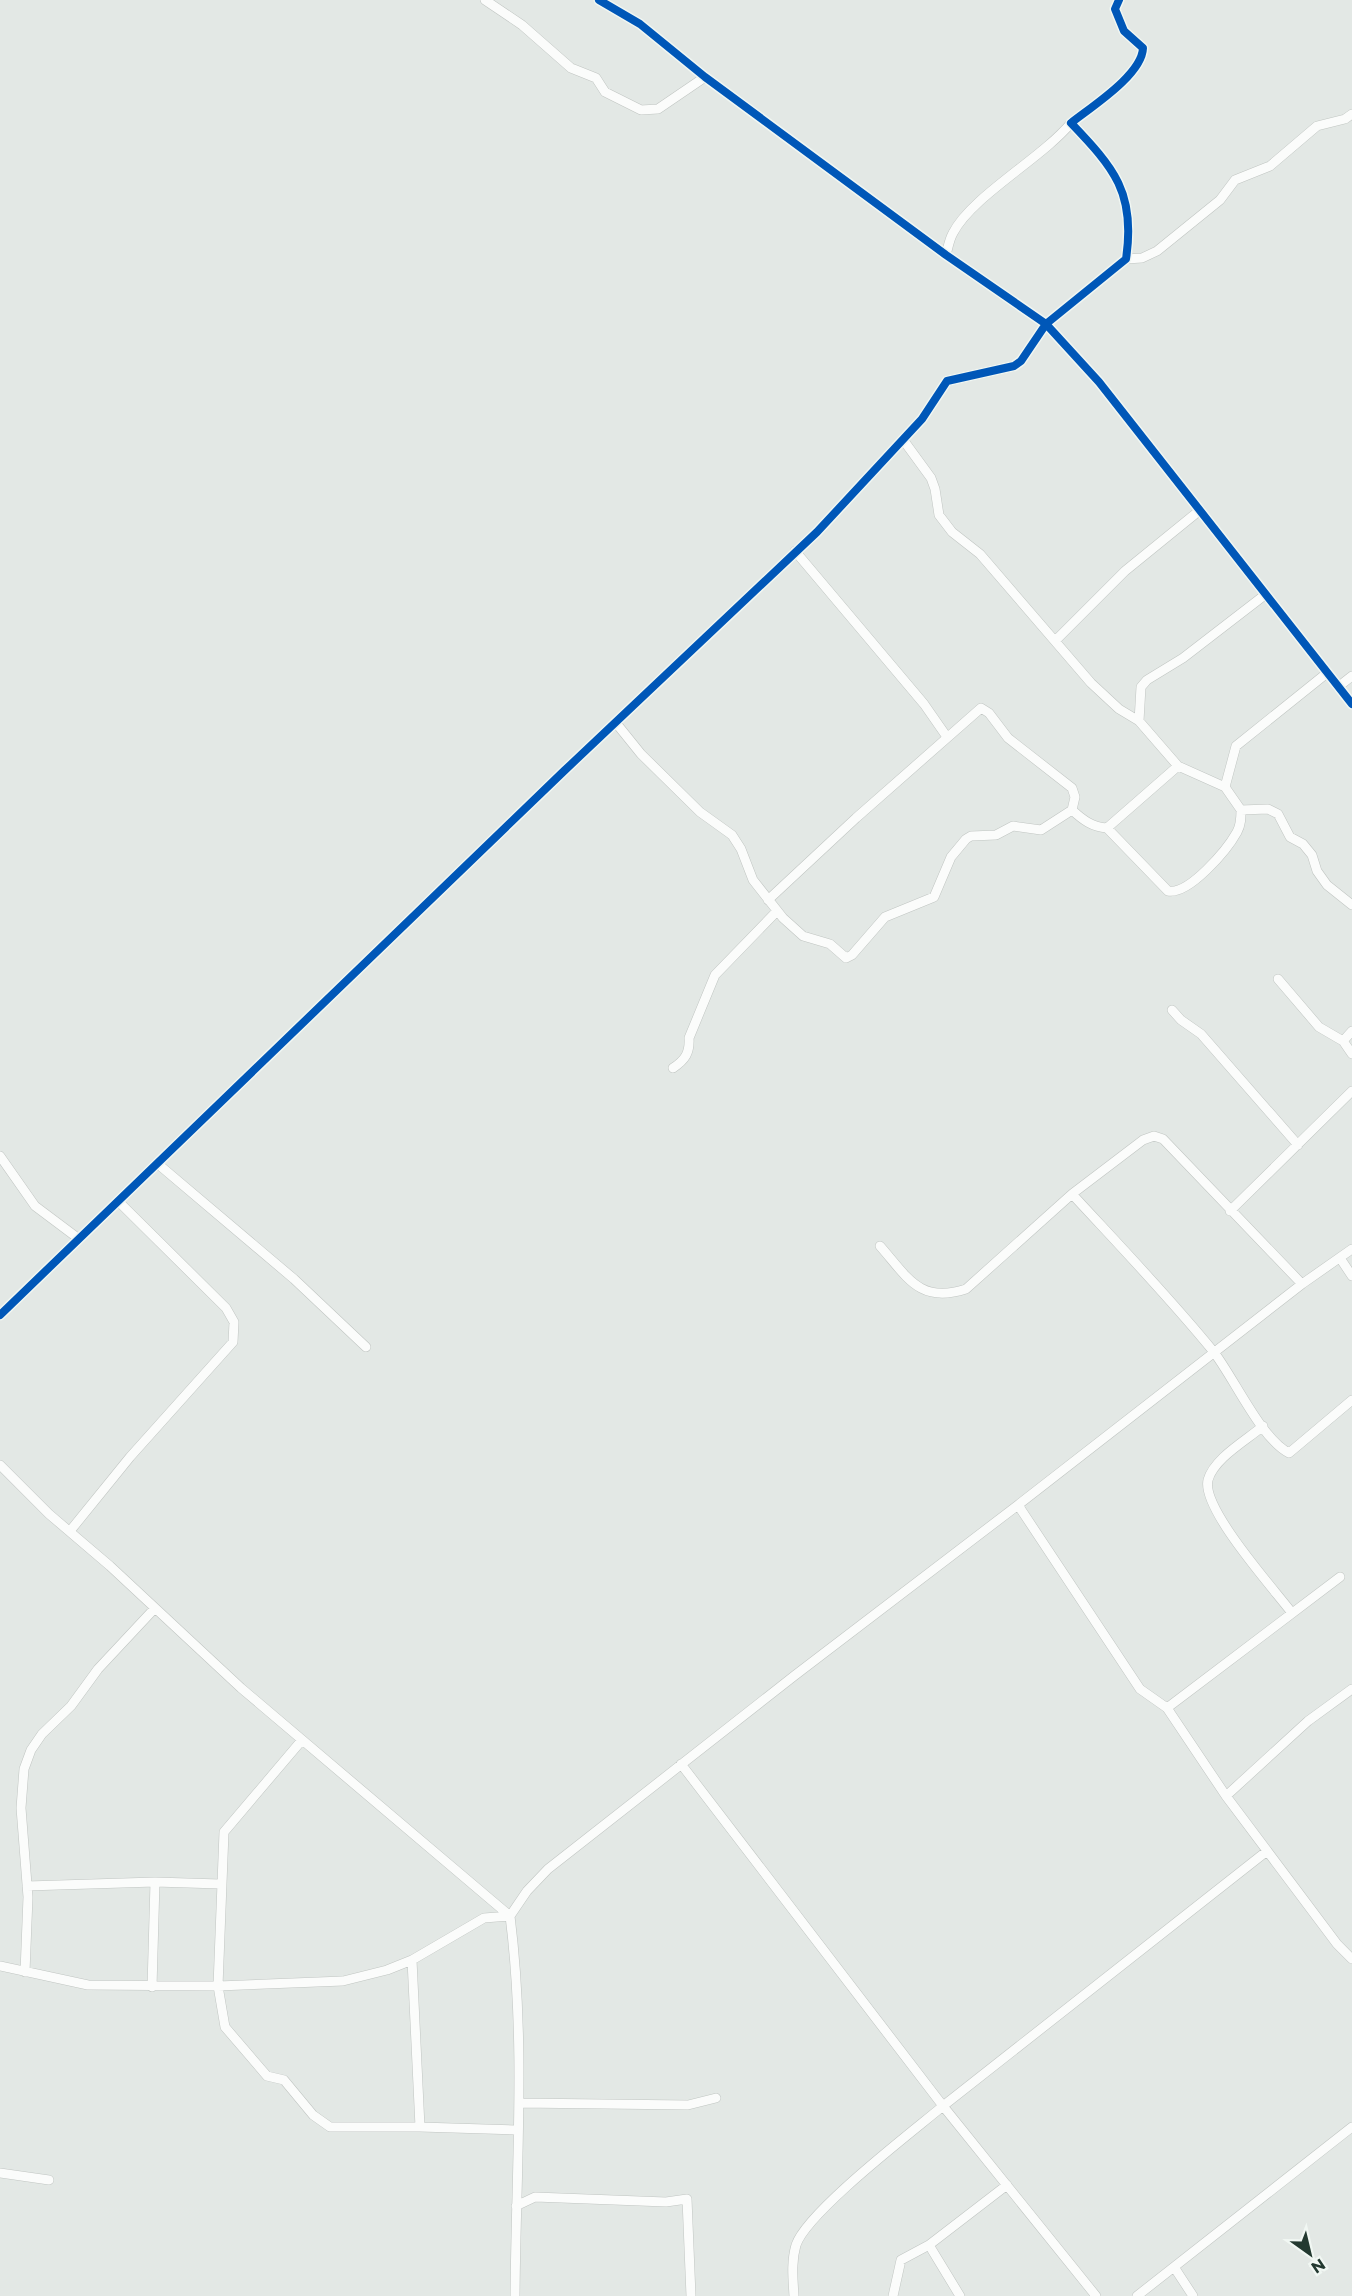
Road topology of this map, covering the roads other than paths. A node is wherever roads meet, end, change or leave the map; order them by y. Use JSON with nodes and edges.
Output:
{"nodes":[{"id":1,"x":485,"y":0,"type":"edge"},
{"id":2,"x":599,"y":0,"type":"edge"},
{"id":3,"x":1119,"y":0,"type":"edge"},
{"id":4,"x":705,"y":77,"type":"junction"},
{"id":5,"x":1352,"y":114,"type":"edge"},
{"id":6,"x":1071,"y":123,"type":"junction"},
{"id":7,"x":946,"y":255,"type":"junction"},
{"id":8,"x":1126,"y":259,"type":"junction"},
{"id":9,"x":1046,"y":324,"type":"junction"},
{"id":10,"x":904,"y":441,"type":"junction"},
{"id":11,"x":1200,"y":510,"type":"junction"},
{"id":12,"x":795,"y":551,"type":"junction"},
{"id":13,"x":1266,"y":594,"type":"junction"},
{"id":14,"x":1055,"y":641,"type":"junction"},
{"id":15,"x":1327,"y":673,"type":"junction"},
{"id":16,"x":1352,"y":675,"type":"edge"},
{"id":17,"x":1338,"y":687,"type":"junction"},
{"id":18,"x":1352,"y":704,"type":"edge"},
{"id":19,"x":1139,"y":721,"type":"junction"},
{"id":20,"x":616,"y":723,"type":"junction"},
{"id":21,"x":947,"y":737,"type":"junction"},
{"id":22,"x":1178,"y":766,"type":"junction"},
{"id":23,"x":1225,"y":787,"type":"junction"},
{"id":24,"x":1072,"y":810,"type":"junction"},
{"id":25,"x":1241,"y":810,"type":"junction"},
{"id":26,"x":1107,"y":828,"type":"junction"},
{"id":27,"x":768,"y":900,"type":"junction"},
{"id":28,"x":1352,"y":905,"type":"edge"},
{"id":29,"x":777,"y":911,"type":"junction"},
{"id":30,"x":1278,"y":979,"type":"dead end"},
{"id":31,"x":1172,"y":1010,"type":"dead end"},
{"id":32,"x":1352,"y":1031,"type":"edge"},
{"id":33,"x":1343,"y":1041,"type":"junction"},
{"id":34,"x":1352,"y":1054,"type":"edge"},
{"id":35,"x":673,"y":1068,"type":"dead end"},
{"id":36,"x":1352,"y":1091,"type":"edge"},
{"id":37,"x":1298,"y":1145,"type":"junction"},
{"id":38,"x":0,"y":1156,"type":"edge"},
{"id":39,"x":158,"y":1164,"type":"junction"},
{"id":40,"x":1072,"y":1194,"type":"junction"},
{"id":41,"x":118,"y":1201,"type":"junction"},
{"id":42,"x":1230,"y":1211,"type":"junction"},
{"id":43,"x":80,"y":1239,"type":"junction"},
{"id":44,"x":880,"y":1246,"type":"dead end"},
{"id":45,"x":1352,"y":1249,"type":"edge"},
{"id":46,"x":1340,"y":1258,"type":"junction"},
{"id":47,"x":1352,"y":1276,"type":"edge"},
{"id":48,"x":1302,"y":1284,"type":"junction"},
{"id":49,"x":0,"y":1315,"type":"edge"},
{"id":50,"x":366,"y":1347,"type":"dead end"},
{"id":51,"x":1214,"y":1353,"type":"junction"},
{"id":52,"x":1352,"y":1400,"type":"edge"},
{"id":53,"x":1263,"y":1426,"type":"junction"},
{"id":54,"x":0,"y":1465,"type":"edge"},
{"id":55,"x":1018,"y":1505,"type":"junction"},
{"id":56,"x":70,"y":1531,"type":"junction"},
{"id":57,"x":1340,"y":1577,"type":"dead end"},
{"id":58,"x":155,"y":1608,"type":"junction"},
{"id":59,"x":1292,"y":1613,"type":"junction"},
{"id":60,"x":1352,"y":1689,"type":"edge"},
{"id":61,"x":1167,"y":1708,"type":"junction"},
{"id":62,"x":302,"y":1740,"type":"junction"},
{"id":63,"x":681,"y":1764,"type":"junction"},
{"id":64,"x":1226,"y":1796,"type":"junction"},
{"id":65,"x":1267,"y":1851,"type":"junction"},
{"id":66,"x":155,"y":1882,"type":"junction"},
{"id":67,"x":220,"y":1884,"type":"junction"},
{"id":68,"x":27,"y":1886,"type":"junction"},
{"id":69,"x":510,"y":1916,"type":"junction"},
{"id":70,"x":1352,"y":1959,"type":"edge"},
{"id":71,"x":412,"y":1960,"type":"junction"},
{"id":72,"x":0,"y":1966,"type":"edge"},
{"id":73,"x":25,"y":1972,"type":"junction"},
{"id":74,"x":218,"y":1986,"type":"junction"},
{"id":75,"x":152,"y":1987,"type":"junction"},
{"id":76,"x":716,"y":2098,"type":"dead end"},
{"id":77,"x":519,"y":2103,"type":"junction"},
{"id":78,"x":944,"y":2106,"type":"junction"},
{"id":79,"x":420,"y":2127,"type":"junction"},
{"id":80,"x":1352,"y":2127,"type":"edge"},
{"id":81,"x":516,"y":2130,"type":"junction"},
{"id":82,"x":0,"y":2173,"type":"edge"},
{"id":83,"x":49,"y":2180,"type":"dead end"},
{"id":84,"x":1007,"y":2185,"type":"junction"},
{"id":85,"x":516,"y":2206,"type":"junction"},
{"id":86,"x":929,"y":2245,"type":"junction"},
{"id":87,"x":1174,"y":2267,"type":"junction"},
{"id":88,"x":514,"y":2296,"type":"edge"},
{"id":89,"x":691,"y":2296,"type":"edge"},
{"id":90,"x":794,"y":2296,"type":"edge"},
{"id":91,"x":893,"y":2296,"type":"edge"},
{"id":92,"x":960,"y":2296,"type":"edge"},
{"id":93,"x":1096,"y":2296,"type":"edge"},
{"id":94,"x":1137,"y":2296,"type":"edge"},
{"id":95,"x":1193,"y":2296,"type":"edge"}],
"edges":[{"from":1,"to":4,"type":"street"},
{"from":2,"to":4,"type":"street"},
{"from":3,"to":6,"type":"street"},
{"from":4,"to":7,"type":"street"},
{"from":5,"to":8,"type":"street"},
{"from":6,"to":7,"type":"street"},
{"from":6,"to":8,"type":"street"},
{"from":7,"to":9,"type":"street"},
{"from":8,"to":9,"type":"street"},
{"from":9,"to":10,"type":"street"},
{"from":9,"to":11,"type":"street"},
{"from":10,"to":12,"type":"street"},
{"from":10,"to":14,"type":"street"},
{"from":11,"to":13,"type":"street"},
{"from":11,"to":14,"type":"street"},
{"from":12,"to":20,"type":"street"},
{"from":12,"to":21,"type":"street"},
{"from":13,"to":15,"type":"street"},
{"from":13,"to":19,"type":"street"},
{"from":14,"to":19,"type":"street"},
{"from":15,"to":17,"type":"street"},
{"from":15,"to":23,"type":"street"},
{"from":16,"to":17,"type":"street"},
{"from":17,"to":18,"type":"street"},
{"from":19,"to":22,"type":"street"},
{"from":20,"to":27,"type":"street"},
{"from":20,"to":39,"type":"street"},
{"from":21,"to":24,"type":"street"},
{"from":21,"to":27,"type":"street"},
{"from":22,"to":23,"type":"street"},
{"from":22,"to":26,"type":"street"},
{"from":23,"to":25,"type":"street"},
{"from":24,"to":26,"type":"street"},
{"from":24,"to":29,"type":"street"},
{"from":25,"to":26,"type":"street"},
{"from":25,"to":28,"type":"street"},
{"from":27,"to":29,"type":"street"},
{"from":29,"to":35,"type":"street"},
{"from":30,"to":33,"type":"street"},
{"from":31,"to":37,"type":"street"},
{"from":32,"to":33,"type":"street"},
{"from":33,"to":34,"type":"street"},
{"from":36,"to":37,"type":"street"},
{"from":37,"to":42,"type":"street"},
{"from":38,"to":43,"type":"street"},
{"from":39,"to":41,"type":"street"},
{"from":39,"to":50,"type":"street"},
{"from":40,"to":42,"type":"street"},
{"from":40,"to":44,"type":"street"},
{"from":40,"to":51,"type":"street"},
{"from":41,"to":43,"type":"street"},
{"from":41,"to":56,"type":"street"},
{"from":42,"to":48,"type":"street"},
{"from":43,"to":49,"type":"street"},
{"from":45,"to":46,"type":"street"},
{"from":46,"to":47,"type":"street"},
{"from":46,"to":48,"type":"street"},
{"from":48,"to":51,"type":"street"},
{"from":51,"to":53,"type":"street"},
{"from":51,"to":55,"type":"street"},
{"from":52,"to":53,"type":"street"},
{"from":53,"to":59,"type":"street"},
{"from":54,"to":56,"type":"street"},
{"from":55,"to":61,"type":"street"},
{"from":55,"to":63,"type":"street"},
{"from":56,"to":58,"type":"street"},
{"from":57,"to":59,"type":"street"},
{"from":58,"to":62,"type":"street"},
{"from":58,"to":68,"type":"street"},
{"from":59,"to":61,"type":"street"},
{"from":60,"to":64,"type":"street"},
{"from":61,"to":64,"type":"street"},
{"from":62,"to":67,"type":"street"},
{"from":62,"to":69,"type":"street"},
{"from":63,"to":69,"type":"street"},
{"from":63,"to":78,"type":"street"},
{"from":64,"to":65,"type":"street"},
{"from":65,"to":70,"type":"street"},
{"from":65,"to":78,"type":"street"},
{"from":66,"to":67,"type":"street"},
{"from":66,"to":68,"type":"street"},
{"from":66,"to":75,"type":"street"},
{"from":67,"to":74,"type":"street"},
{"from":68,"to":73,"type":"street"},
{"from":69,"to":71,"type":"street"},
{"from":69,"to":77,"type":"street"},
{"from":71,"to":74,"type":"street"},
{"from":71,"to":79,"type":"street"},
{"from":72,"to":73,"type":"street"},
{"from":73,"to":75,"type":"street"},
{"from":74,"to":75,"type":"street"},
{"from":74,"to":79,"type":"street"},
{"from":76,"to":77,"type":"street"},
{"from":77,"to":81,"type":"street"},
{"from":78,"to":84,"type":"street"},
{"from":78,"to":90,"type":"street"},
{"from":79,"to":81,"type":"street"},
{"from":80,"to":87,"type":"street"},
{"from":81,"to":85,"type":"street"},
{"from":82,"to":83,"type":"street"},
{"from":84,"to":86,"type":"street"},
{"from":84,"to":93,"type":"street"},
{"from":85,"to":88,"type":"street"},
{"from":85,"to":89,"type":"street"},
{"from":86,"to":91,"type":"street"},
{"from":86,"to":92,"type":"street"},
{"from":87,"to":94,"type":"street"},
{"from":87,"to":95,"type":"street"}]}
